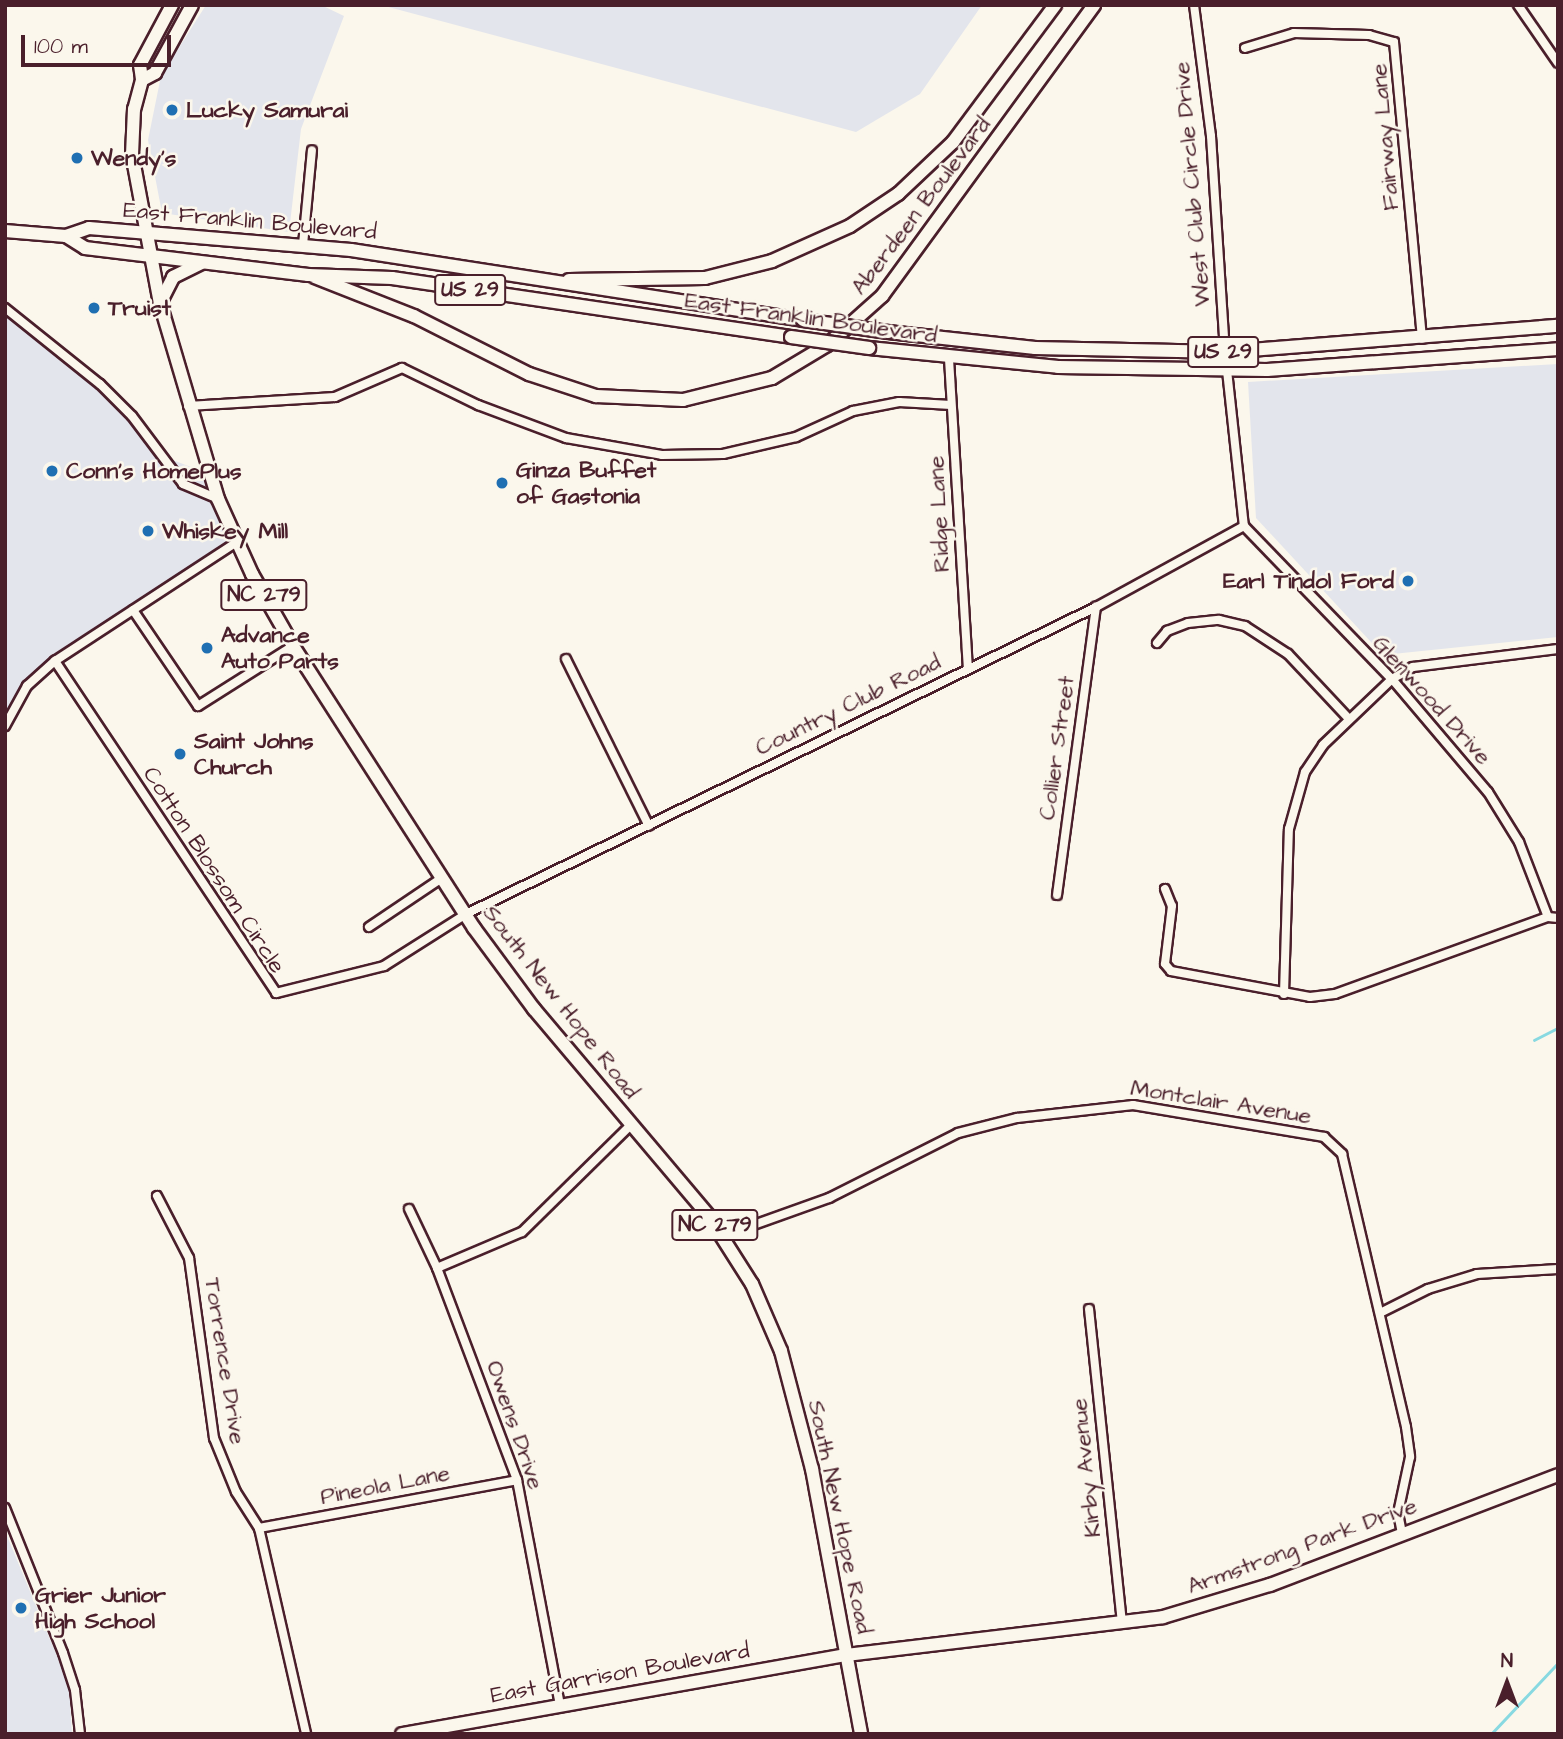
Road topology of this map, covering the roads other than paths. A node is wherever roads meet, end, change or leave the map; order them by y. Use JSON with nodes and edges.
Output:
{"nodes":[{"id":1,"x":172,"y":5,"type":"edge"},
{"id":2,"x":192,"y":5,"type":"edge"},
{"id":3,"x":1055,"y":5,"type":"edge"},
{"id":4,"x":1094,"y":5,"type":"edge"},
{"id":5,"x":1194,"y":5,"type":"edge"},
{"id":6,"x":1518,"y":5,"type":"edge"},
{"id":7,"x":1245,"y":48,"type":"dead end"},
{"id":8,"x":1558,"y":63,"type":"edge"},
{"id":9,"x":142,"y":80,"type":"junction"},
{"id":10,"x":312,"y":150,"type":"dead end"},
{"id":11,"x":5,"y":231,"type":"edge"},
{"id":12,"x":145,"y":233,"type":"junction"},
{"id":13,"x":66,"y":236,"type":"junction"},
{"id":14,"x":303,"y":245,"type":"junction"},
{"id":15,"x":149,"y":255,"type":"junction"},
{"id":16,"x":208,"y":262,"type":"junction"},
{"id":17,"x":308,"y":275,"type":"junction"},
{"id":18,"x":552,"y":279,"type":"junction"},
{"id":19,"x":160,"y":303,"type":"junction"},
{"id":20,"x":5,"y":308,"type":"edge"},
{"id":21,"x":1558,"y":326,"type":"edge"},
{"id":22,"x":1422,"y":339,"type":"junction"},
{"id":23,"x":1558,"y":349,"type":"edge"},
{"id":24,"x":1225,"y":352,"type":"junction"},
{"id":25,"x":949,"y":359,"type":"junction"},
{"id":26,"x":1230,"y":369,"type":"junction"},
{"id":27,"x":951,"y":405,"type":"junction"},
{"id":28,"x":188,"y":406,"type":"junction"},
{"id":29,"x":218,"y":499,"type":"junction"},
{"id":30,"x":1244,"y":526,"type":"junction"},
{"id":31,"x":237,"y":542,"type":"junction"},
{"id":32,"x":1096,"y":607,"type":"junction"},
{"id":33,"x":133,"y":610,"type":"junction"},
{"id":34,"x":1157,"y":643,"type":"dead end"},
{"id":35,"x":293,"y":646,"type":"junction"},
{"id":36,"x":1558,"y":649,"type":"edge"},
{"id":37,"x":566,"y":659,"type":"dead end"},
{"id":38,"x":55,"y":661,"type":"junction"},
{"id":39,"x":968,"y":668,"type":"junction"},
{"id":40,"x":1392,"y":679,"type":"junction"},
{"id":41,"x":1349,"y":719,"type":"junction"},
{"id":42,"x":5,"y":726,"type":"edge"},
{"id":43,"x":649,"y":826,"type":"junction"},
{"id":44,"x":442,"y":878,"type":"junction"},
{"id":45,"x":1165,"y":889,"type":"dead end"},
{"id":46,"x":1056,"y":895,"type":"dead end"},
{"id":47,"x":466,"y":915,"type":"junction"},
{"id":48,"x":1548,"y":917,"type":"junction"},
{"id":49,"x":1558,"y":918,"type":"edge"},
{"id":50,"x":369,"y":927,"type":"dead end"},
{"id":51,"x":1284,"y":994,"type":"junction"},
{"id":52,"x":631,"y":1125,"type":"junction"},
{"id":53,"x":157,"y":1196,"type":"dead end"},
{"id":54,"x":409,"y":1209,"type":"dead end"},
{"id":55,"x":723,"y":1236,"type":"junction"},
{"id":56,"x":437,"y":1269,"type":"junction"},
{"id":57,"x":1558,"y":1269,"type":"edge"},
{"id":58,"x":1089,"y":1308,"type":"dead end"},
{"id":59,"x":1380,"y":1313,"type":"junction"},
{"id":60,"x":1558,"y":1475,"type":"edge"},
{"id":61,"x":517,"y":1480,"type":"junction"},
{"id":62,"x":5,"y":1508,"type":"edge"},
{"id":63,"x":260,"y":1528,"type":"junction"},
{"id":64,"x":1402,"y":1533,"type":"junction"},
{"id":65,"x":1122,"y":1623,"type":"junction"},
{"id":66,"x":846,"y":1655,"type":"junction"},
{"id":67,"x":559,"y":1705,"type":"junction"},
{"id":68,"x":80,"y":1734,"type":"edge"},
{"id":69,"x":306,"y":1734,"type":"edge"},
{"id":70,"x":402,"y":1734,"type":"edge"},
{"id":71,"x":861,"y":1734,"type":"edge"}],
"edges":[{"from":1,"to":9,"type":"main road"},
{"from":2,"to":9,"type":"main road"},
{"from":3,"to":18,"type":"main road","name":"Aberdeen Boulevard"},
{"from":4,"to":17,"type":"main road","name":"Aberdeen Boulevard"},
{"from":5,"to":24,"type":"street","name":"West Club Circle Drive"},
{"from":6,"to":8,"type":"street"},
{"from":7,"to":22,"type":"street","name":"Fairway Lane"},
{"from":9,"to":12,"type":"main road","number":"NC 279"},
{"from":10,"to":14,"type":"street"},
{"from":11,"to":13,"type":"main road","name":"East Franklin Boulevard","number":"US 29"},
{"from":12,"to":13,"type":"main road","name":"East Franklin Boulevard","number":"US 29"},
{"from":12,"to":14,"type":"main road","name":"East Franklin Boulevard","number":"US 29"},
{"from":12,"to":15,"type":"main road","name":"South New Hope Road","number":"NC 279"},
{"from":13,"to":15,"type":"main road","name":"East Franklin Boulevard","number":"US 29"},
{"from":14,"to":18,"type":"main road","name":"East Franklin Boulevard","number":"US 29"},
{"from":15,"to":16,"type":"main road","name":"East Franklin Boulevard","number":"US 29"},
{"from":15,"to":19,"type":"main road","name":"South New Hope Road","number":"NC 279"},
{"from":16,"to":17,"type":"main road","name":"East Franklin Boulevard","number":"US 29"},
{"from":16,"to":19,"type":"main road"},
{"from":17,"to":25,"type":"main road","name":"East Franklin Boulevard","number":"US 29","bridge":true},
{"from":18,"to":24,"type":"main road","name":"East Franklin Boulevard","number":"US 29","bridge":true},
{"from":19,"to":28,"type":"main road","name":"South New Hope Road","number":"NC 279"},
{"from":20,"to":29,"type":"street"},
{"from":21,"to":22,"type":"main road","name":"East Franklin Boulevard","number":"US 29"},
{"from":22,"to":24,"type":"main road","name":"East Franklin Boulevard","number":"US 29"},
{"from":23,"to":26,"type":"main road","name":"East Franklin Boulevard","number":"US 29"},
{"from":24,"to":26,"type":"street","name":"West Club Circle Drive"},
{"from":25,"to":26,"type":"main road","name":"East Franklin Boulevard","number":"US 29"},
{"from":25,"to":27,"type":"street","name":"Ridge Lane"},
{"from":26,"to":30,"type":"street","name":"West Club Circle Drive"},
{"from":27,"to":28,"type":"street"},
{"from":27,"to":39,"type":"street","name":"Ridge Lane"},
{"from":28,"to":29,"type":"main road","name":"South New Hope Road","number":"NC 279"},
{"from":29,"to":31,"type":"main road","name":"South New Hope Road","number":"NC 279"},
{"from":30,"to":32,"type":"street","name":"Country Club Road"},
{"from":30,"to":40,"type":"street","name":"Glenwood Drive"},
{"from":31,"to":33,"type":"street"},
{"from":31,"to":35,"type":"main road","name":"South New Hope Road","number":"NC 279"},
{"from":32,"to":39,"type":"street","name":"Country Club Road"},
{"from":32,"to":46,"type":"street","name":"Collier Street"},
{"from":33,"to":35,"type":"street"},
{"from":33,"to":38,"type":"street"},
{"from":34,"to":41,"type":"street"},
{"from":35,"to":44,"type":"main road","name":"South New Hope Road","number":"NC 279"},
{"from":36,"to":40,"type":"street"},
{"from":37,"to":43,"type":"street"},
{"from":38,"to":42,"type":"street"},
{"from":38,"to":47,"type":"street","name":"Cotton Blossom Circle"},
{"from":39,"to":43,"type":"street","name":"Country Club Road"},
{"from":40,"to":41,"type":"street"},
{"from":40,"to":48,"type":"street","name":"Glenwood Drive"},
{"from":41,"to":51,"type":"street"},
{"from":43,"to":47,"type":"street","name":"Country Club Road"},
{"from":44,"to":47,"type":"main road","name":"South New Hope Road","number":"NC 279"},
{"from":44,"to":50,"type":"street"},
{"from":45,"to":51,"type":"street"},
{"from":47,"to":52,"type":"main road","name":"South New Hope Road","number":"NC 279"},
{"from":48,"to":49,"type":"street"},
{"from":48,"to":51,"type":"street"},
{"from":52,"to":55,"type":"main road","name":"South New Hope Road","number":"NC 279"},
{"from":52,"to":56,"type":"street"},
{"from":53,"to":63,"type":"street","name":"Torrence Drive"},
{"from":54,"to":56,"type":"street","name":"Owens Drive"},
{"from":55,"to":59,"type":"street","name":"Montclair Avenue"},
{"from":55,"to":66,"type":"main road","name":"South New Hope Road","number":"NC 279"},
{"from":56,"to":61,"type":"street","name":"Owens Drive"},
{"from":57,"to":59,"type":"street"},
{"from":58,"to":65,"type":"street","name":"Kirby Avenue"},
{"from":59,"to":64,"type":"street","name":"Montclair Avenue"},
{"from":60,"to":64,"type":"main road","name":"Armstrong Park Drive"},
{"from":61,"to":63,"type":"street","name":"Pineola Lane"},
{"from":61,"to":67,"type":"street","name":"Owens Drive"},
{"from":62,"to":68,"type":"street"},
{"from":63,"to":69,"type":"street","name":"Torrence Drive"},
{"from":64,"to":65,"type":"main road","name":"Armstrong Park Drive"},
{"from":65,"to":66,"type":"main road","name":"Armstrong Park Drive"},
{"from":66,"to":67,"type":"main road","name":"East Garrison Boulevard"},
{"from":66,"to":71,"type":"main road","name":"South New Hope Road","number":"NC 279"},
{"from":67,"to":70,"type":"main road","name":"East Garrison Boulevard"}]}
